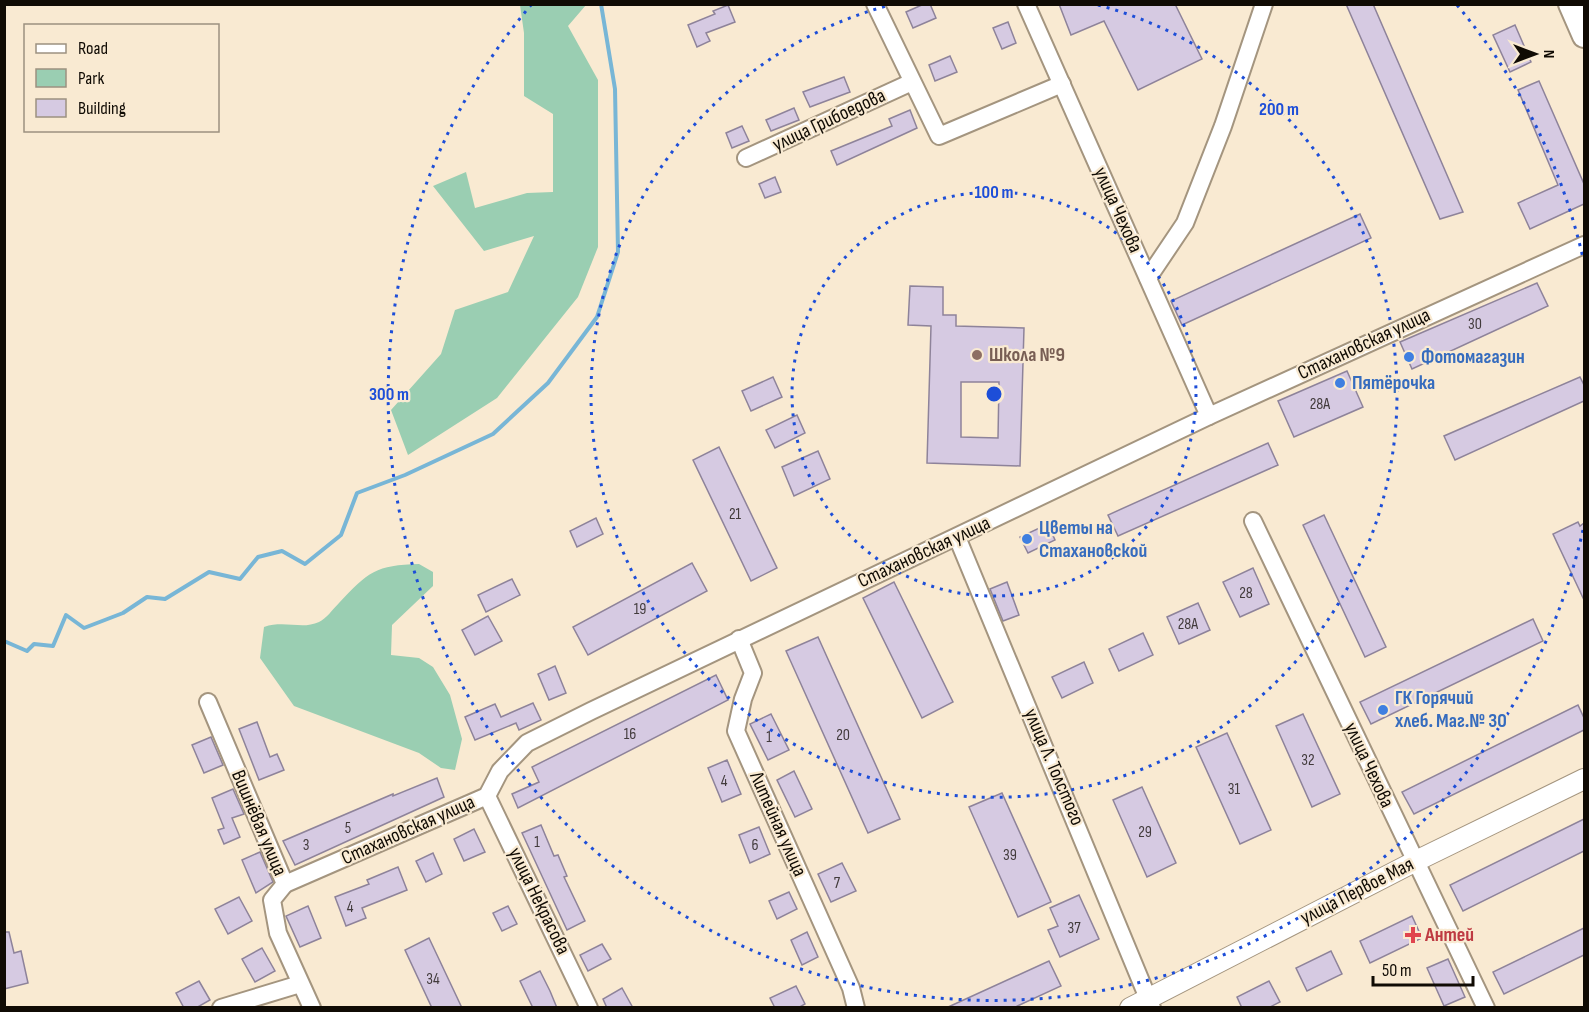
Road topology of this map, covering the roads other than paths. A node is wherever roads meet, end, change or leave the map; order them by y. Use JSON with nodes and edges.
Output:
{"nodes":[{"id":1,"x":875,"y":4,"type":"edge"},
{"id":2,"x":1026,"y":4,"type":"edge"},
{"id":3,"x":1264,"y":4,"type":"edge"},
{"id":4,"x":1570,"y":4,"type":"edge"},
{"id":5,"x":1584,"y":36,"type":"edge"},
{"id":6,"x":912,"y":82,"type":"junction"},
{"id":7,"x":1062,"y":84,"type":"junction"},
{"id":8,"x":746,"y":158,"type":"dead end"},
{"id":9,"x":1584,"y":245,"type":"edge"},
{"id":10,"x":1148,"y":278,"type":"junction"},
{"id":11,"x":1209,"y":416,"type":"junction"},
{"id":12,"x":1253,"y":521,"type":"dead end"},
{"id":13,"x":957,"y":537,"type":"junction"},
{"id":14,"x":738,"y":639,"type":"junction"},
{"id":15,"x":208,"y":702,"type":"dead end"},
{"id":16,"x":1584,"y":779,"type":"edge"},
{"id":17,"x":487,"y":796,"type":"junction"},
{"id":18,"x":1414,"y":861,"type":"junction"},
{"id":19,"x":285,"y":884,"type":"junction"},
{"id":20,"x":300,"y":984,"type":"junction"},
{"id":21,"x":1151,"y":1003,"type":"edge"},
{"id":22,"x":221,"y":1008,"type":"edge"},
{"id":23,"x":312,"y":1008,"type":"edge"},
{"id":24,"x":589,"y":1008,"type":"edge"},
{"id":25,"x":856,"y":1008,"type":"edge"},
{"id":26,"x":1130,"y":1008,"type":"edge"},
{"id":27,"x":1486,"y":1008,"type":"edge"}],
"edges":[{"from":1,"to":6,"type":"street"},
{"from":2,"to":7,"type":"street","name":"улица Чехова"},
{"from":3,"to":10,"type":"street"},
{"from":4,"to":5,"type":"main road"},
{"from":6,"to":7,"type":"street"},
{"from":6,"to":8,"type":"street","name":"улица Грибоедова"},
{"from":7,"to":10,"type":"street","name":"улица Чехова"},
{"from":9,"to":11,"type":"street","name":"Стахановская улица"},
{"from":10,"to":11,"type":"street","name":"улица Чехова"},
{"from":11,"to":13,"type":"street","name":"Стахановская улица"},
{"from":12,"to":18,"type":"street","name":"улица Чехова"},
{"from":13,"to":14,"type":"street","name":"Стахановская улица"},
{"from":13,"to":21,"type":"street","name":"улица Л. Толстого"},
{"from":14,"to":17,"type":"street","name":"Стахановская улица"},
{"from":14,"to":25,"type":"street","name":"Литейная улица"},
{"from":15,"to":19,"type":"street","name":"Вишнёвая улица"},
{"from":16,"to":18,"type":"street","name":"улица Первое Мая"},
{"from":17,"to":19,"type":"street","name":"Стахановская улица"},
{"from":17,"to":24,"type":"street","name":"улица Некрасова"},
{"from":18,"to":21,"type":"street","name":"улица Первое Мая"},
{"from":18,"to":27,"type":"street","name":"улица Чехова"},
{"from":19,"to":20,"type":"street","name":"Вишнёвая улица"},
{"from":20,"to":22,"type":"street"},
{"from":20,"to":23,"type":"street","name":"Вишнёвая улица"},
{"from":21,"to":26,"type":"street","name":"улица Первое Мая"}]}
